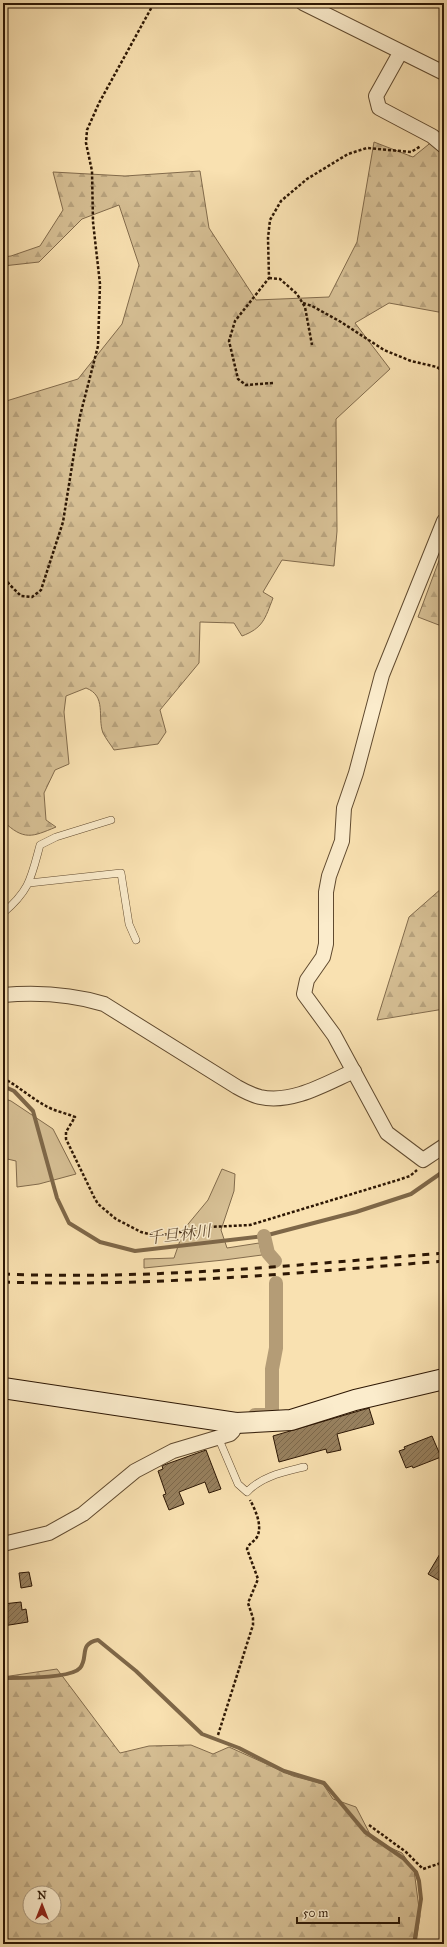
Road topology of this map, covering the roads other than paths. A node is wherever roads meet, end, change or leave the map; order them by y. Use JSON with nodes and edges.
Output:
{"nodes":[{"id":1,"x":303,"y":3,"type":"edge"},
{"id":2,"x":400,"y":52,"type":"junction"},
{"id":3,"x":444,"y":73,"type":"edge"},
{"id":4,"x":444,"y":146,"type":"edge"},
{"id":5,"x":444,"y":521,"type":"edge"},
{"id":6,"x":111,"y":820,"type":"dead end"},
{"id":7,"x":29,"y":883,"type":"junction"},
{"id":8,"x":3,"y":913,"type":"edge"},
{"id":9,"x":136,"y":940,"type":"dead end"},
{"id":10,"x":3,"y":994,"type":"edge"},
{"id":11,"x":354,"y":1071,"type":"junction"},
{"id":12,"x":444,"y":1146,"type":"edge"},
{"id":13,"x":444,"y":1379,"type":"edge"},
{"id":14,"x":3,"y":1388,"type":"edge"},
{"id":15,"x":236,"y":1423,"type":"junction"},
{"id":16,"x":218,"y":1437,"type":"junction"},
{"id":17,"x":304,"y":1467,"type":"dead end"},
{"id":18,"x":3,"y":1544,"type":"edge"}],
"edges":[{"from":1,"to":2,"type":"street"},
{"from":2,"to":3,"type":"street"},
{"from":2,"to":4,"type":"street"},
{"from":5,"to":11,"type":"street"},
{"from":6,"to":7,"type":"lane"},
{"from":7,"to":8,"type":"lane"},
{"from":7,"to":9,"type":"lane"},
{"from":10,"to":11,"type":"street"},
{"from":11,"to":12,"type":"street"},
{"from":13,"to":15,"type":"street"},
{"from":14,"to":15,"type":"street"},
{"from":15,"to":16,"type":"street"},
{"from":16,"to":17,"type":"lane"},
{"from":16,"to":18,"type":"street"}]}
